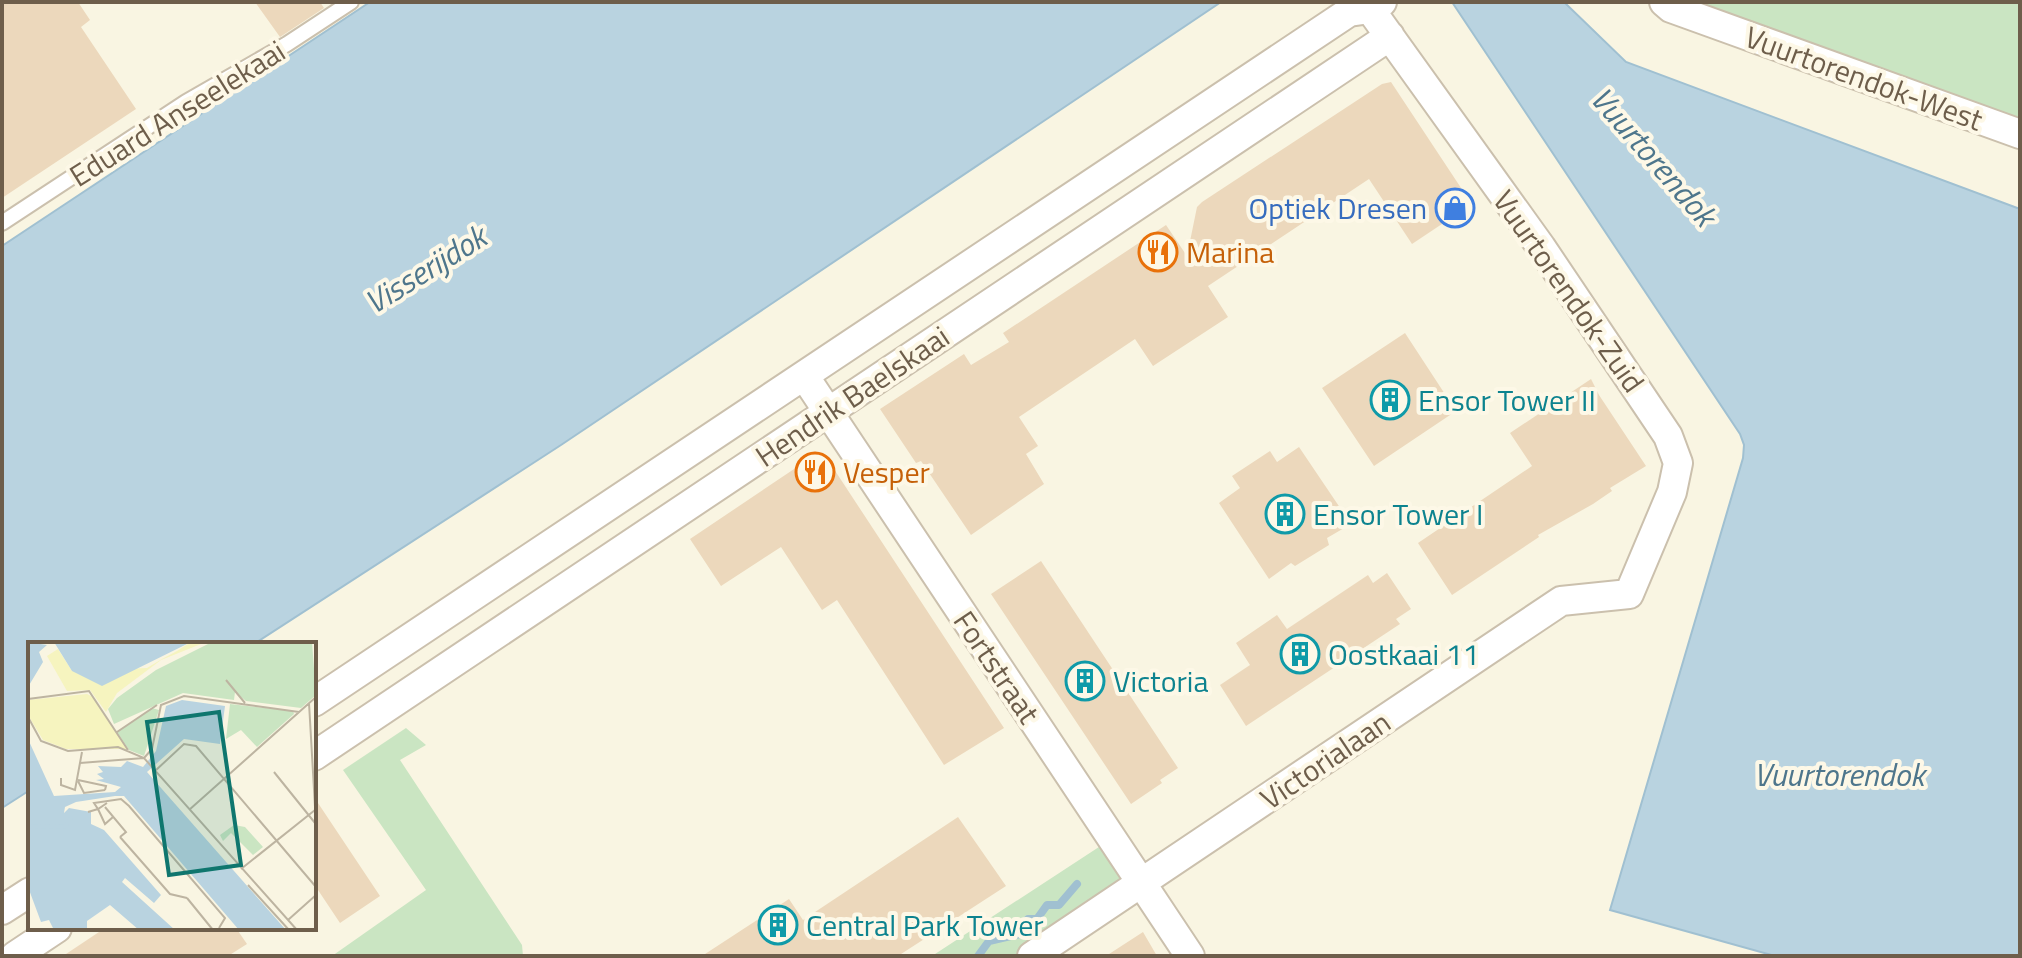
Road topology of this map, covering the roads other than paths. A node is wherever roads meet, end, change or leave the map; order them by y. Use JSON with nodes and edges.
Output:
{"nodes":[{"id":1,"x":351,"y":2,"type":"edge"},
{"id":2,"x":1664,"y":2,"type":"edge"},
{"id":3,"x":1376,"y":5,"type":"edge"},
{"id":4,"x":1390,"y":36,"type":"junction"},
{"id":5,"x":2020,"y":134,"type":"edge"},
{"id":6,"x":2,"y":223,"type":"edge"},
{"id":7,"x":805,"y":377,"type":"junction"},
{"id":8,"x":828,"y":413,"type":"junction"},
{"id":9,"x":1629,"y":594,"type":"joint"},
{"id":10,"x":316,"y":701,"type":"edge"},
{"id":11,"x":316,"y":755,"type":"edge"},
{"id":12,"x":1142,"y":884,"type":"junction"},
{"id":13,"x":28,"y":893,"type":"edge"},
{"id":14,"x":2,"y":910,"type":"edge"},
{"id":15,"x":54,"y":930,"type":"edge"},
{"id":16,"x":15,"y":956,"type":"edge"},
{"id":17,"x":1032,"y":956,"type":"edge"},
{"id":18,"x":1190,"y":956,"type":"edge"}],
"edges":[{"from":1,"to":6,"type":"lane","name":"Eduard Anseelekaai"},
{"from":2,"to":5,"type":"street","name":"Vuurtorendok-West"},
{"from":3,"to":4,"type":"street","name":"Vuurtorendok-Zuid"},
{"from":3,"to":7,"type":"street","name":"Hendrik Baelskaai"},
{"from":4,"to":8,"type":"street","name":"Hendrik Baelskaai"},
{"from":4,"to":9,"type":"street","name":"Vuurtorendok-Zuid"},
{"from":7,"to":8,"type":"street","name":"Fortstraat"},
{"from":7,"to":10,"type":"street","name":"Hendrik Baelskaai"},
{"from":8,"to":11,"type":"street","name":"Hendrik Baelskaai"},
{"from":8,"to":12,"type":"street","name":"Fortstraat"},
{"from":9,"to":12,"type":"street","name":"Victorialaan"},
{"from":12,"to":17,"type":"street","name":"Victorialaan"},
{"from":12,"to":18,"type":"street","name":"Fortstraat"},
{"from":13,"to":14,"type":"street"},
{"from":15,"to":16,"type":"street"}]}
